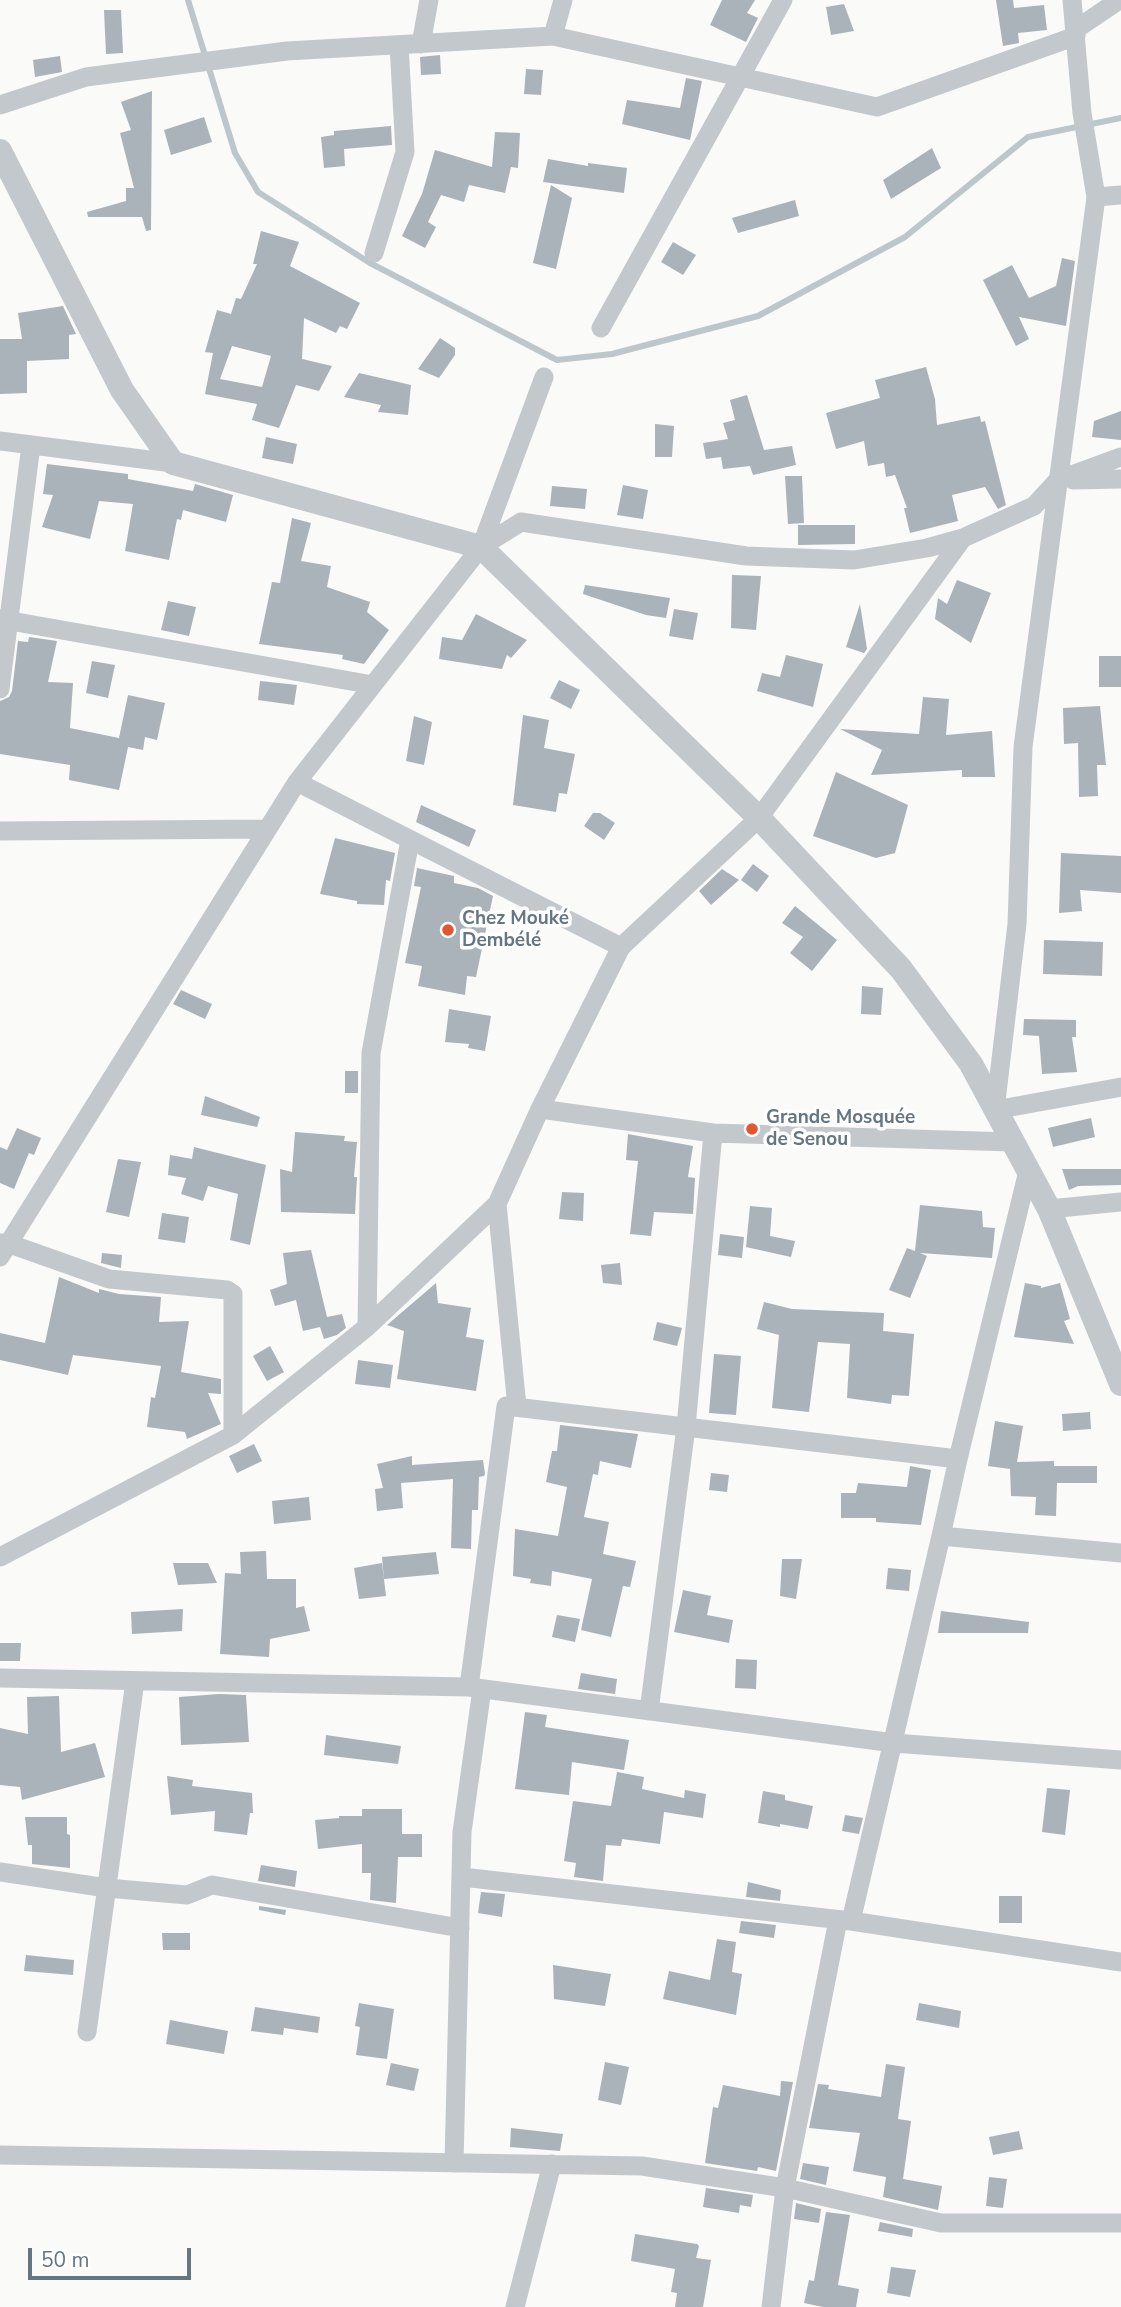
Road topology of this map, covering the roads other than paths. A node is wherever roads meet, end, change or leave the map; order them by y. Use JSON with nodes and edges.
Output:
{"nodes":[{"id":1,"x":429,"y":0,"type":"edge"},
{"id":2,"x":563,"y":0,"type":"edge"},
{"id":3,"x":783,"y":0,"type":"edge"},
{"id":4,"x":1072,"y":0,"type":"edge"},
{"id":5,"x":1119,"y":0,"type":"edge"},
{"id":6,"x":1076,"y":33,"type":"junction"},
{"id":7,"x":553,"y":36,"type":"junction"},
{"id":8,"x":421,"y":44,"type":"junction"},
{"id":9,"x":399,"y":45,"type":"junction"},
{"id":10,"x":740,"y":77,"type":"junction"},
{"id":11,"x":0,"y":105,"type":"edge"},
{"id":12,"x":0,"y":151,"type":"edge"},
{"id":13,"x":1121,"y":195,"type":"edge"},
{"id":14,"x":1096,"y":197,"type":"junction"},
{"id":15,"x":374,"y":253,"type":"dead end"},
{"id":16,"x":601,"y":327,"type":"dead end"},
{"id":17,"x":544,"y":377,"type":"dead end"},
{"id":18,"x":0,"y":441,"type":"edge"},
{"id":19,"x":30,"y":445,"type":"junction"},
{"id":20,"x":1121,"y":457,"type":"edge"},
{"id":21,"x":173,"y":463,"type":"junction"},
{"id":22,"x":1121,"y":479,"type":"edge"},
{"id":23,"x":1058,"y":480,"type":"junction"},
{"id":24,"x":963,"y":538,"type":"junction"},
{"id":25,"x":481,"y":547,"type":"junction"},
{"id":26,"x":4,"y":619,"type":"edge"},
{"id":27,"x":373,"y":685,"type":"junction"},
{"id":28,"x":0,"y":689,"type":"edge"},
{"id":29,"x":297,"y":782,"type":"junction"},
{"id":30,"x":759,"y":818,"type":"junction"},
{"id":31,"x":267,"y":829,"type":"junction"},
{"id":32,"x":0,"y":831,"type":"edge"},
{"id":33,"x":410,"y":840,"type":"junction"},
{"id":34,"x":621,"y":947,"type":"junction"},
{"id":35,"x":1121,"y":1087,"type":"edge"},
{"id":36,"x":540,"y":1109,"type":"junction"},
{"id":37,"x":995,"y":1110,"type":"junction"},
{"id":38,"x":713,"y":1133,"type":"junction"},
{"id":39,"x":1012,"y":1142,"type":"junction"},
{"id":40,"x":1028,"y":1171,"type":"junction"},
{"id":41,"x":1121,"y":1202,"type":"edge"},
{"id":42,"x":497,"y":1204,"type":"junction"},
{"id":43,"x":1049,"y":1209,"type":"junction"},
{"id":44,"x":2,"y":1247,"type":"edge"},
{"id":45,"x":367,"y":1327,"type":"junction"},
{"id":46,"x":1121,"y":1384,"type":"edge"},
{"id":47,"x":517,"y":1407,"type":"junction"},
{"id":48,"x":686,"y":1427,"type":"junction"},
{"id":49,"x":233,"y":1435,"type":"junction"},
{"id":50,"x":958,"y":1460,"type":"junction"},
{"id":51,"x":941,"y":1536,"type":"junction"},
{"id":52,"x":1121,"y":1553,"type":"edge"},
{"id":53,"x":0,"y":1557,"type":"edge"},
{"id":54,"x":0,"y":1678,"type":"edge"},
{"id":55,"x":135,"y":1681,"type":"junction"},
{"id":56,"x":475,"y":1688,"type":"junction"},
{"id":57,"x":649,"y":1711,"type":"junction"},
{"id":58,"x":894,"y":1743,"type":"junction"},
{"id":59,"x":1121,"y":1760,"type":"edge"},
{"id":60,"x":0,"y":1872,"type":"edge"},
{"id":61,"x":462,"y":1877,"type":"junction"},
{"id":62,"x":107,"y":1888,"type":"junction"},
{"id":63,"x":844,"y":1920,"type":"junction"},
{"id":64,"x":460,"y":1928,"type":"junction"},
{"id":65,"x":1121,"y":1962,"type":"edge"},
{"id":66,"x":87,"y":2032,"type":"dead end"},
{"id":67,"x":0,"y":2155,"type":"edge"},
{"id":68,"x":454,"y":2163,"type":"junction"},
{"id":69,"x":552,"y":2164,"type":"junction"},
{"id":70,"x":785,"y":2188,"type":"junction"},
{"id":71,"x":1121,"y":2223,"type":"edge"},
{"id":72,"x":515,"y":2307,"type":"edge"},
{"id":73,"x":771,"y":2307,"type":"edge"}],
"edges":[{"from":1,"to":8,"type":"street"},
{"from":2,"to":7,"type":"street"},
{"from":3,"to":10,"type":"street"},
{"from":4,"to":6,"type":"street"},
{"from":5,"to":6,"type":"street"},
{"from":6,"to":10,"type":"street"},
{"from":6,"to":14,"type":"street"},
{"from":7,"to":8,"type":"street"},
{"from":7,"to":10,"type":"street"},
{"from":8,"to":9,"type":"street"},
{"from":9,"to":11,"type":"street"},
{"from":9,"to":15,"type":"street"},
{"from":10,"to":16,"type":"street"},
{"from":12,"to":21,"type":"street"},
{"from":13,"to":14,"type":"street"},
{"from":14,"to":23,"type":"street"},
{"from":17,"to":25,"type":"street"},
{"from":18,"to":19,"type":"street"},
{"from":19,"to":21,"type":"street"},
{"from":19,"to":26,"type":"street"},
{"from":20,"to":23,"type":"street"},
{"from":21,"to":25,"type":"street"},
{"from":22,"to":23,"type":"street"},
{"from":23,"to":24,"type":"street"},
{"from":23,"to":37,"type":"street"},
{"from":24,"to":25,"type":"street"},
{"from":24,"to":30,"type":"street"},
{"from":25,"to":27,"type":"street"},
{"from":25,"to":30,"type":"street"},
{"from":26,"to":27,"type":"street"},
{"from":26,"to":28,"type":"street"},
{"from":27,"to":29,"type":"street"},
{"from":29,"to":31,"type":"street"},
{"from":29,"to":33,"type":"street"},
{"from":30,"to":34,"type":"street"},
{"from":30,"to":37,"type":"street"},
{"from":31,"to":32,"type":"street"},
{"from":31,"to":44,"type":"street"},
{"from":33,"to":34,"type":"street"},
{"from":33,"to":45,"type":"street"},
{"from":34,"to":36,"type":"street"},
{"from":35,"to":37,"type":"street"},
{"from":36,"to":38,"type":"street"},
{"from":36,"to":42,"type":"street"},
{"from":37,"to":39,"type":"street"},
{"from":38,"to":39,"type":"street"},
{"from":38,"to":48,"type":"street"},
{"from":39,"to":40,"type":"street"},
{"from":40,"to":43,"type":"street"},
{"from":40,"to":50,"type":"street"},
{"from":41,"to":43,"type":"street"},
{"from":42,"to":45,"type":"street"},
{"from":42,"to":47,"type":"street"},
{"from":43,"to":46,"type":"street"},
{"from":44,"to":49,"type":"street"},
{"from":45,"to":49,"type":"street"},
{"from":47,"to":48,"type":"street"},
{"from":47,"to":56,"type":"street"},
{"from":48,"to":50,"type":"street"},
{"from":48,"to":57,"type":"street"},
{"from":49,"to":53,"type":"street"},
{"from":50,"to":51,"type":"street"},
{"from":51,"to":52,"type":"street"},
{"from":51,"to":58,"type":"street"},
{"from":54,"to":55,"type":"street"},
{"from":55,"to":56,"type":"street"},
{"from":55,"to":62,"type":"street"},
{"from":56,"to":57,"type":"street"},
{"from":56,"to":61,"type":"street"},
{"from":57,"to":58,"type":"street"},
{"from":58,"to":59,"type":"street"},
{"from":58,"to":63,"type":"street"},
{"from":60,"to":62,"type":"street"},
{"from":61,"to":63,"type":"street"},
{"from":61,"to":64,"type":"street"},
{"from":62,"to":64,"type":"street"},
{"from":62,"to":66,"type":"street"},
{"from":63,"to":65,"type":"street"},
{"from":63,"to":70,"type":"street"},
{"from":64,"to":68,"type":"street"},
{"from":67,"to":68,"type":"street"},
{"from":68,"to":69,"type":"street"},
{"from":69,"to":70,"type":"street"},
{"from":69,"to":72,"type":"street"},
{"from":70,"to":71,"type":"street"},
{"from":70,"to":73,"type":"street"}]}
